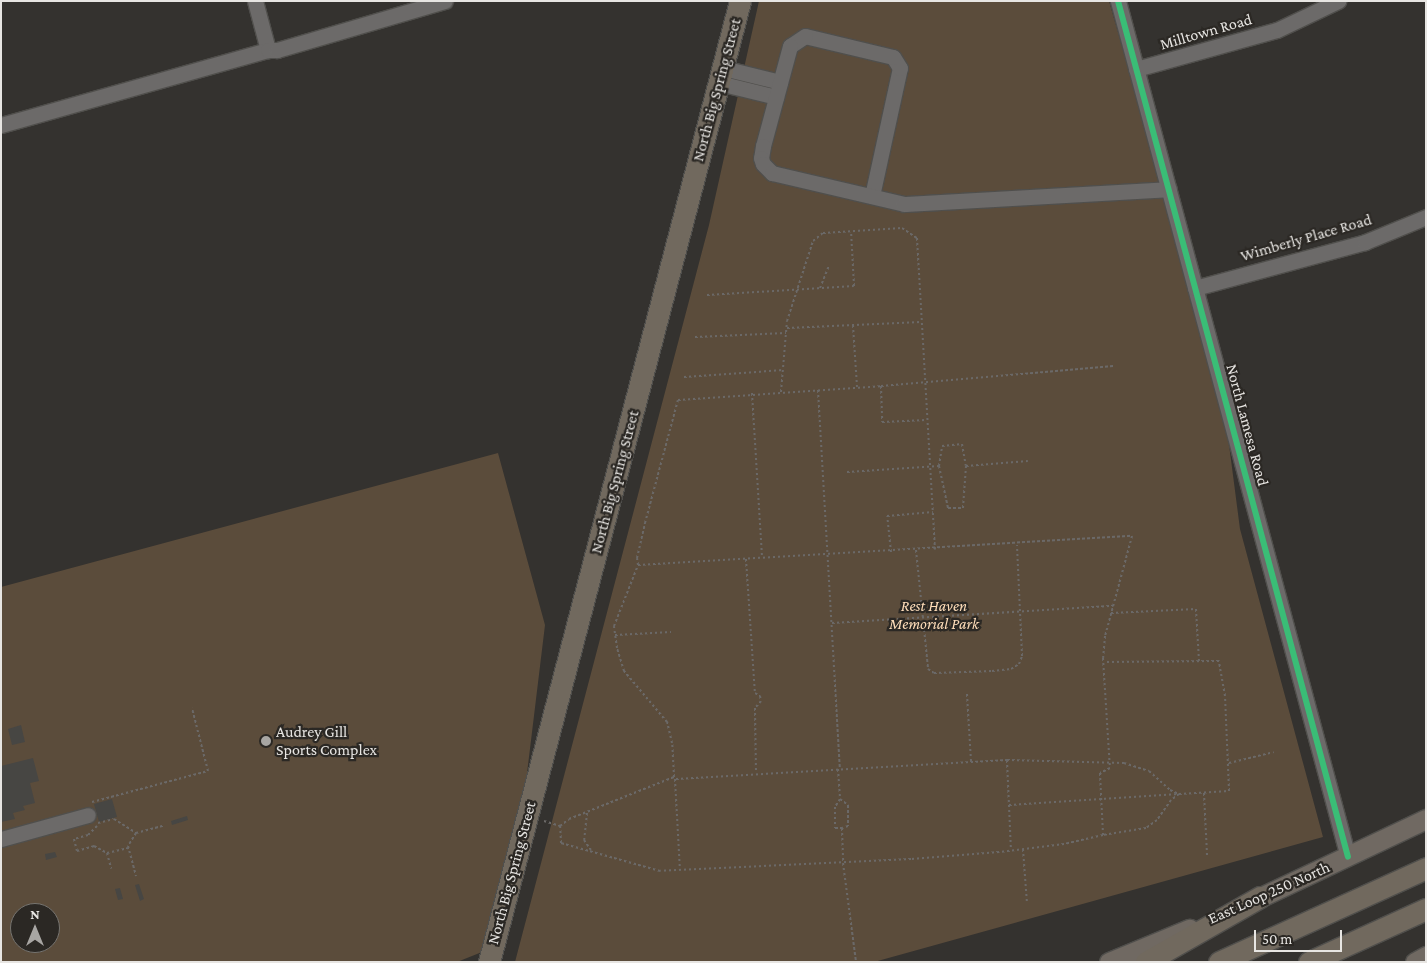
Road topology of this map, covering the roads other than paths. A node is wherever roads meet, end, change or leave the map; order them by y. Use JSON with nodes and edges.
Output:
{"nodes":[{"id":1,"x":255,"y":1,"type":"edge"},
{"id":2,"x":445,"y":1,"type":"edge"},
{"id":3,"x":740,"y":1,"type":"edge"},
{"id":4,"x":1118,"y":1,"type":"edge"},
{"id":5,"x":1338,"y":1,"type":"edge"},
{"id":6,"x":268,"y":50,"type":"junction"},
{"id":7,"x":1136,"y":69,"type":"junction"},
{"id":8,"x":721,"y":76,"type":"junction"},
{"id":9,"x":778,"y":90,"type":"junction"},
{"id":10,"x":1,"y":125,"type":"edge"},
{"id":11,"x":1168,"y":189,"type":"junction"},
{"id":12,"x":872,"y":196,"type":"junction"},
{"id":13,"x":1426,"y":217,"type":"edge"},
{"id":14,"x":1195,"y":288,"type":"junction"},
{"id":15,"x":92,"y":819,"type":"road end"},
{"id":16,"x":1426,"y":819,"type":"edge"},
{"id":17,"x":1,"y":839,"type":"edge"},
{"id":18,"x":1348,"y":857,"type":"junction"},
{"id":19,"x":1426,"y":868,"type":"edge"},
{"id":20,"x":1260,"y":897,"type":"junction"},
{"id":21,"x":1426,"y":909,"type":"edge"},
{"id":22,"x":1426,"y":956,"type":"edge"},
{"id":23,"x":489,"y":962,"type":"edge"},
{"id":24,"x":1109,"y":962,"type":"edge"},
{"id":25,"x":1146,"y":962,"type":"edge"},
{"id":26,"x":1219,"y":962,"type":"edge"},
{"id":27,"x":1310,"y":962,"type":"edge"},
{"id":28,"x":1415,"y":962,"type":"edge"}],
"edges":[{"from":1,"to":6,"type":"street"},
{"from":2,"to":6,"type":"street"},
{"from":3,"to":8,"type":"highway","name":"North Big Spring Street"},
{"from":4,"to":7,"type":"street","name":"North Lamesa Road"},
{"from":5,"to":7,"type":"street","name":"Milltown Road"},
{"from":6,"to":10,"type":"street"},
{"from":7,"to":11,"type":"street","name":"North Lamesa Road"},
{"from":8,"to":9,"type":"street"},
{"from":8,"to":23,"type":"highway","name":"North Big Spring Street"},
{"from":9,"to":12,"type":"street"},
{"from":9,"to":12,"type":"street"},
{"from":11,"to":12,"type":"street"},
{"from":11,"to":14,"type":"street","name":"North Lamesa Road"},
{"from":13,"to":14,"type":"street","name":"Wimberly Place Road"},
{"from":14,"to":18,"type":"street","name":"North Lamesa Road"},
{"from":15,"to":17,"type":"street"},
{"from":16,"to":18,"type":"main road","name":"East Loop 250 North"},
{"from":18,"to":20,"type":"main road","name":"East Loop 250 North"},
{"from":19,"to":26,"type":"highway"},
{"from":20,"to":24,"type":"main road","name":"East Loop 250 North"},
{"from":20,"to":25,"type":"highway"},
{"from":21,"to":27,"type":"highway"},
{"from":22,"to":28,"type":"main road"}]}
